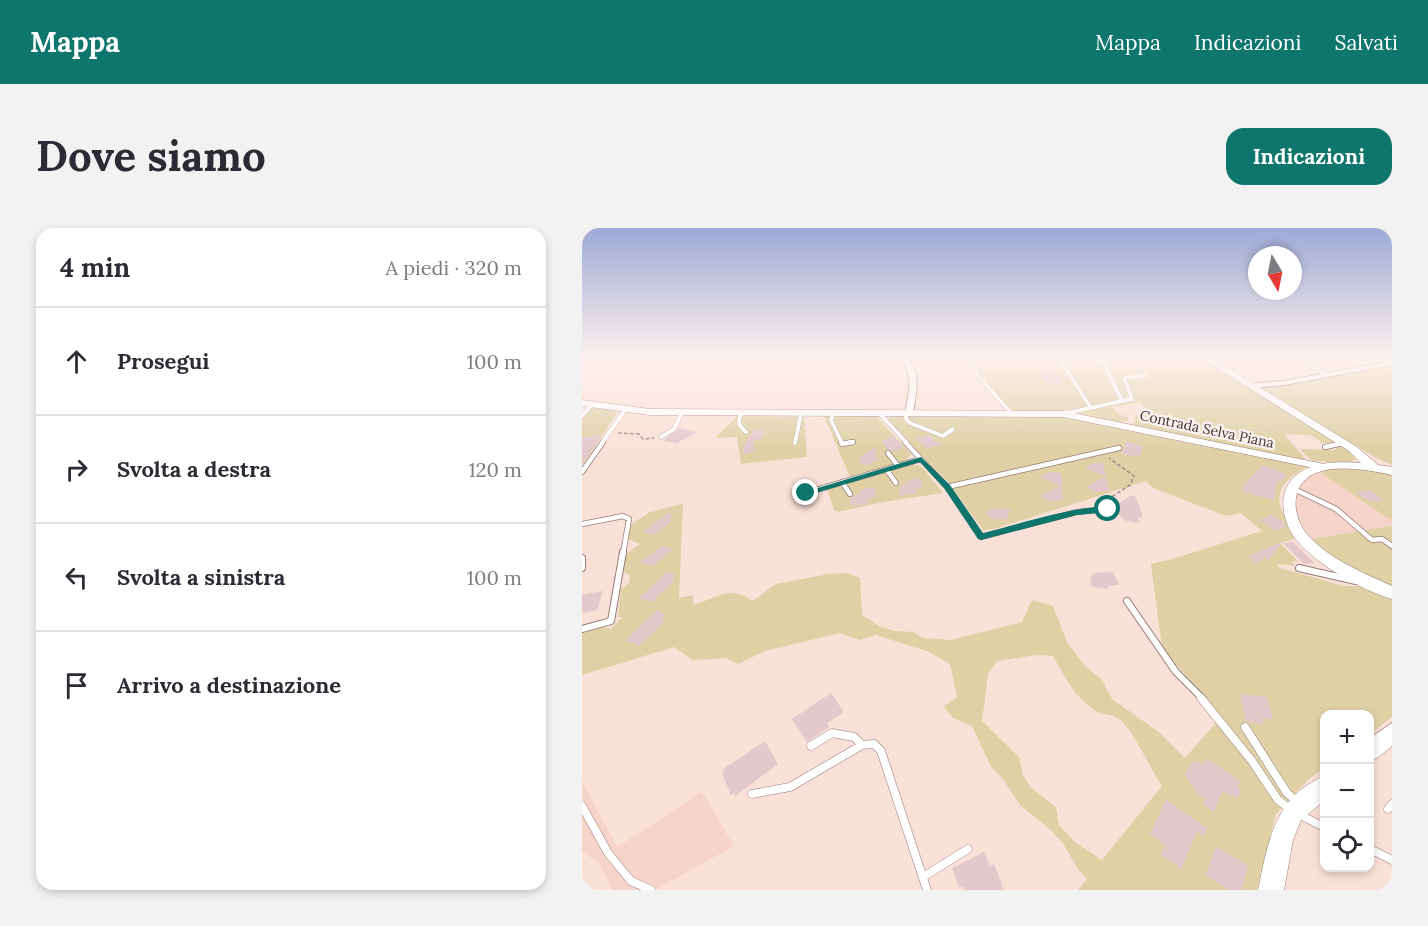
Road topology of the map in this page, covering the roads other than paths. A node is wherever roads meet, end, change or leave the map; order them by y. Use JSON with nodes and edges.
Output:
{"nodes":[{"id":1,"x":911,"y":389,"type":"edge"},
{"id":2,"x":990,"y":389,"type":"edge"},
{"id":3,"x":1079,"y":389,"type":"edge"},
{"id":4,"x":1116,"y":389,"type":"edge"},
{"id":5,"x":1127,"y":389,"type":"edge"},
{"id":6,"x":1255,"y":389,"type":"edge"},
{"id":7,"x":1122,"y":401,"type":"junction"},
{"id":8,"x":587,"y":404,"type":"edge"},
{"id":9,"x":1091,"y":408,"type":"junction"},
{"id":10,"x":624,"y":410,"type":"junction"},
{"id":11,"x":682,"y":413,"type":"junction"},
{"id":12,"x":1011,"y":413,"type":"junction"},
{"id":13,"x":742,"y":414,"type":"junction"},
{"id":14,"x":801,"y":414,"type":"junction"},
{"id":15,"x":833,"y":414,"type":"junction"},
{"id":16,"x":880,"y":414,"type":"junction"},
{"id":17,"x":908,"y":414,"type":"junction"},
{"id":18,"x":1064,"y":414,"type":"junction"},
{"id":19,"x":582,"y":416,"type":"edge"},
{"id":20,"x":953,"y":429,"type":"dead end"},
{"id":21,"x":746,"y":432,"type":"dead end"},
{"id":22,"x":661,"y":437,"type":"road end"},
{"id":23,"x":853,"y":442,"type":"dead end"},
{"id":24,"x":795,"y":443,"type":"dead end"},
{"id":25,"x":1343,"y":443,"type":"junction"},
{"id":26,"x":1325,"y":447,"type":"dead end"},
{"id":27,"x":1119,"y":448,"type":"dead end"},
{"id":28,"x":888,"y":453,"type":"dead end"},
{"id":29,"x":921,"y":459,"type":"junction"},
{"id":30,"x":898,"y":466,"type":"junction"},
{"id":31,"x":1324,"y":467,"type":"junction"},
{"id":32,"x":1374,"y":468,"type":"junction"},
{"id":33,"x":886,"y":469,"type":"junction"},
{"id":34,"x":1392,"y":471,"type":"edge"},
{"id":35,"x":582,"y":472,"type":"edge"},
{"id":36,"x":842,"y":482,"type":"junction"},
{"id":37,"x":896,"y":483,"type":"dead end"},
{"id":38,"x":947,"y":487,"type":"junction"},
{"id":39,"x":1291,"y":488,"type":"junction"},
{"id":40,"x":806,"y":493,"type":"dead end"},
{"id":41,"x":850,"y":494,"type":"dead end"},
{"id":42,"x":1108,"y":509,"type":"road end"},
{"id":43,"x":582,"y":524,"type":"edge"},
{"id":44,"x":1392,"y":546,"type":"edge"},
{"id":45,"x":582,"y":558,"type":"edge"},
{"id":46,"x":582,"y":568,"type":"edge"},
{"id":47,"x":1299,"y":568,"type":"dead end"},
{"id":48,"x":1366,"y":580,"type":"junction"},
{"id":49,"x":1392,"y":593,"type":"edge"},
{"id":50,"x":1127,"y":601,"type":"dead end"},
{"id":51,"x":582,"y":629,"type":"edge"},
{"id":52,"x":1245,"y":727,"type":"dead end"},
{"id":53,"x":1392,"y":734,"type":"edge"},
{"id":54,"x":862,"y":745,"type":"junction"},
{"id":55,"x":811,"y":746,"type":"dead end"},
{"id":56,"x":1374,"y":748,"type":"edge"},
{"id":57,"x":1320,"y":790,"type":"edge"},
{"id":58,"x":752,"y":794,"type":"dead end"},
{"id":59,"x":582,"y":806,"type":"edge"},
{"id":60,"x":1297,"y":809,"type":"junction"},
{"id":61,"x":1320,"y":824,"type":"edge"},
{"id":62,"x":968,"y":849,"type":"dead end"},
{"id":63,"x":1374,"y":851,"type":"edge"},
{"id":64,"x":1392,"y":860,"type":"edge"},
{"id":65,"x":922,"y":877,"type":"junction"},
{"id":66,"x":651,"y":890,"type":"edge"},
{"id":67,"x":927,"y":890,"type":"edge"},
{"id":68,"x":1271,"y":890,"type":"edge"}],
"edges":[{"from":1,"to":17,"type":"street"},
{"from":2,"to":12,"type":"lane"},
{"from":3,"to":9,"type":"lane"},
{"from":4,"to":7,"type":"lane"},
{"from":5,"to":7,"type":"lane"},
{"from":6,"to":25,"type":"main road"},
{"from":7,"to":9,"type":"lane"},
{"from":8,"to":10,"type":"street","name":"Contrada Selva Piana"},
{"from":8,"to":19,"type":"lane"},
{"from":9,"to":18,"type":"lane"},
{"from":10,"to":11,"type":"street","name":"Contrada Selva Piana"},
{"from":10,"to":35,"type":"lane"},
{"from":11,"to":13,"type":"street","name":"Contrada Selva Piana"},
{"from":11,"to":22,"type":"lane"},
{"from":12,"to":17,"type":"street","name":"Contrada Selva Piana"},
{"from":12,"to":18,"type":"street","name":"Contrada Selva Piana"},
{"from":13,"to":14,"type":"street","name":"Contrada Selva Piana"},
{"from":13,"to":21,"type":"lane"},
{"from":14,"to":15,"type":"street","name":"Contrada Selva Piana"},
{"from":14,"to":24,"type":"lane"},
{"from":15,"to":16,"type":"street","name":"Contrada Selva Piana"},
{"from":15,"to":23,"type":"lane"},
{"from":16,"to":17,"type":"street","name":"Contrada Selva Piana"},
{"from":16,"to":29,"type":"lane"},
{"from":17,"to":20,"type":"lane"},
{"from":18,"to":31,"type":"street","name":"Contrada Selva Piana"},
{"from":25,"to":26,"type":"lane"},
{"from":25,"to":32,"type":"main road"},
{"from":27,"to":38,"type":"lane"},
{"from":28,"to":30,"type":"lane"},
{"from":29,"to":30,"type":"lane"},
{"from":29,"to":38,"type":"lane"},
{"from":30,"to":33,"type":"lane"},
{"from":31,"to":32,"type":"main road"},
{"from":31,"to":39,"type":"main road"},
{"from":32,"to":34,"type":"main road"},
{"from":33,"to":36,"type":"lane"},
{"from":33,"to":37,"type":"lane"},
{"from":36,"to":40,"type":"lane"},
{"from":36,"to":41,"type":"lane"},
{"from":38,"to":42,"type":"lane"},
{"from":39,"to":44,"type":"lane"},
{"from":39,"to":48,"type":"main road"},
{"from":43,"to":51,"type":"lane"},
{"from":45,"to":46,"type":"lane"},
{"from":47,"to":48,"type":"lane"},
{"from":48,"to":49,"type":"main road"},
{"from":50,"to":60,"type":"lane"},
{"from":52,"to":60,"type":"lane"},
{"from":53,"to":56,"type":"main road"},
{"from":54,"to":55,"type":"lane"},
{"from":54,"to":58,"type":"lane"},
{"from":54,"to":65,"type":"lane"},
{"from":57,"to":60,"type":"main road"},
{"from":59,"to":66,"type":"lane"},
{"from":60,"to":61,"type":"lane"},
{"from":60,"to":68,"type":"main road"},
{"from":62,"to":65,"type":"lane"},
{"from":63,"to":64,"type":"lane"},
{"from":65,"to":67,"type":"lane"}]}
